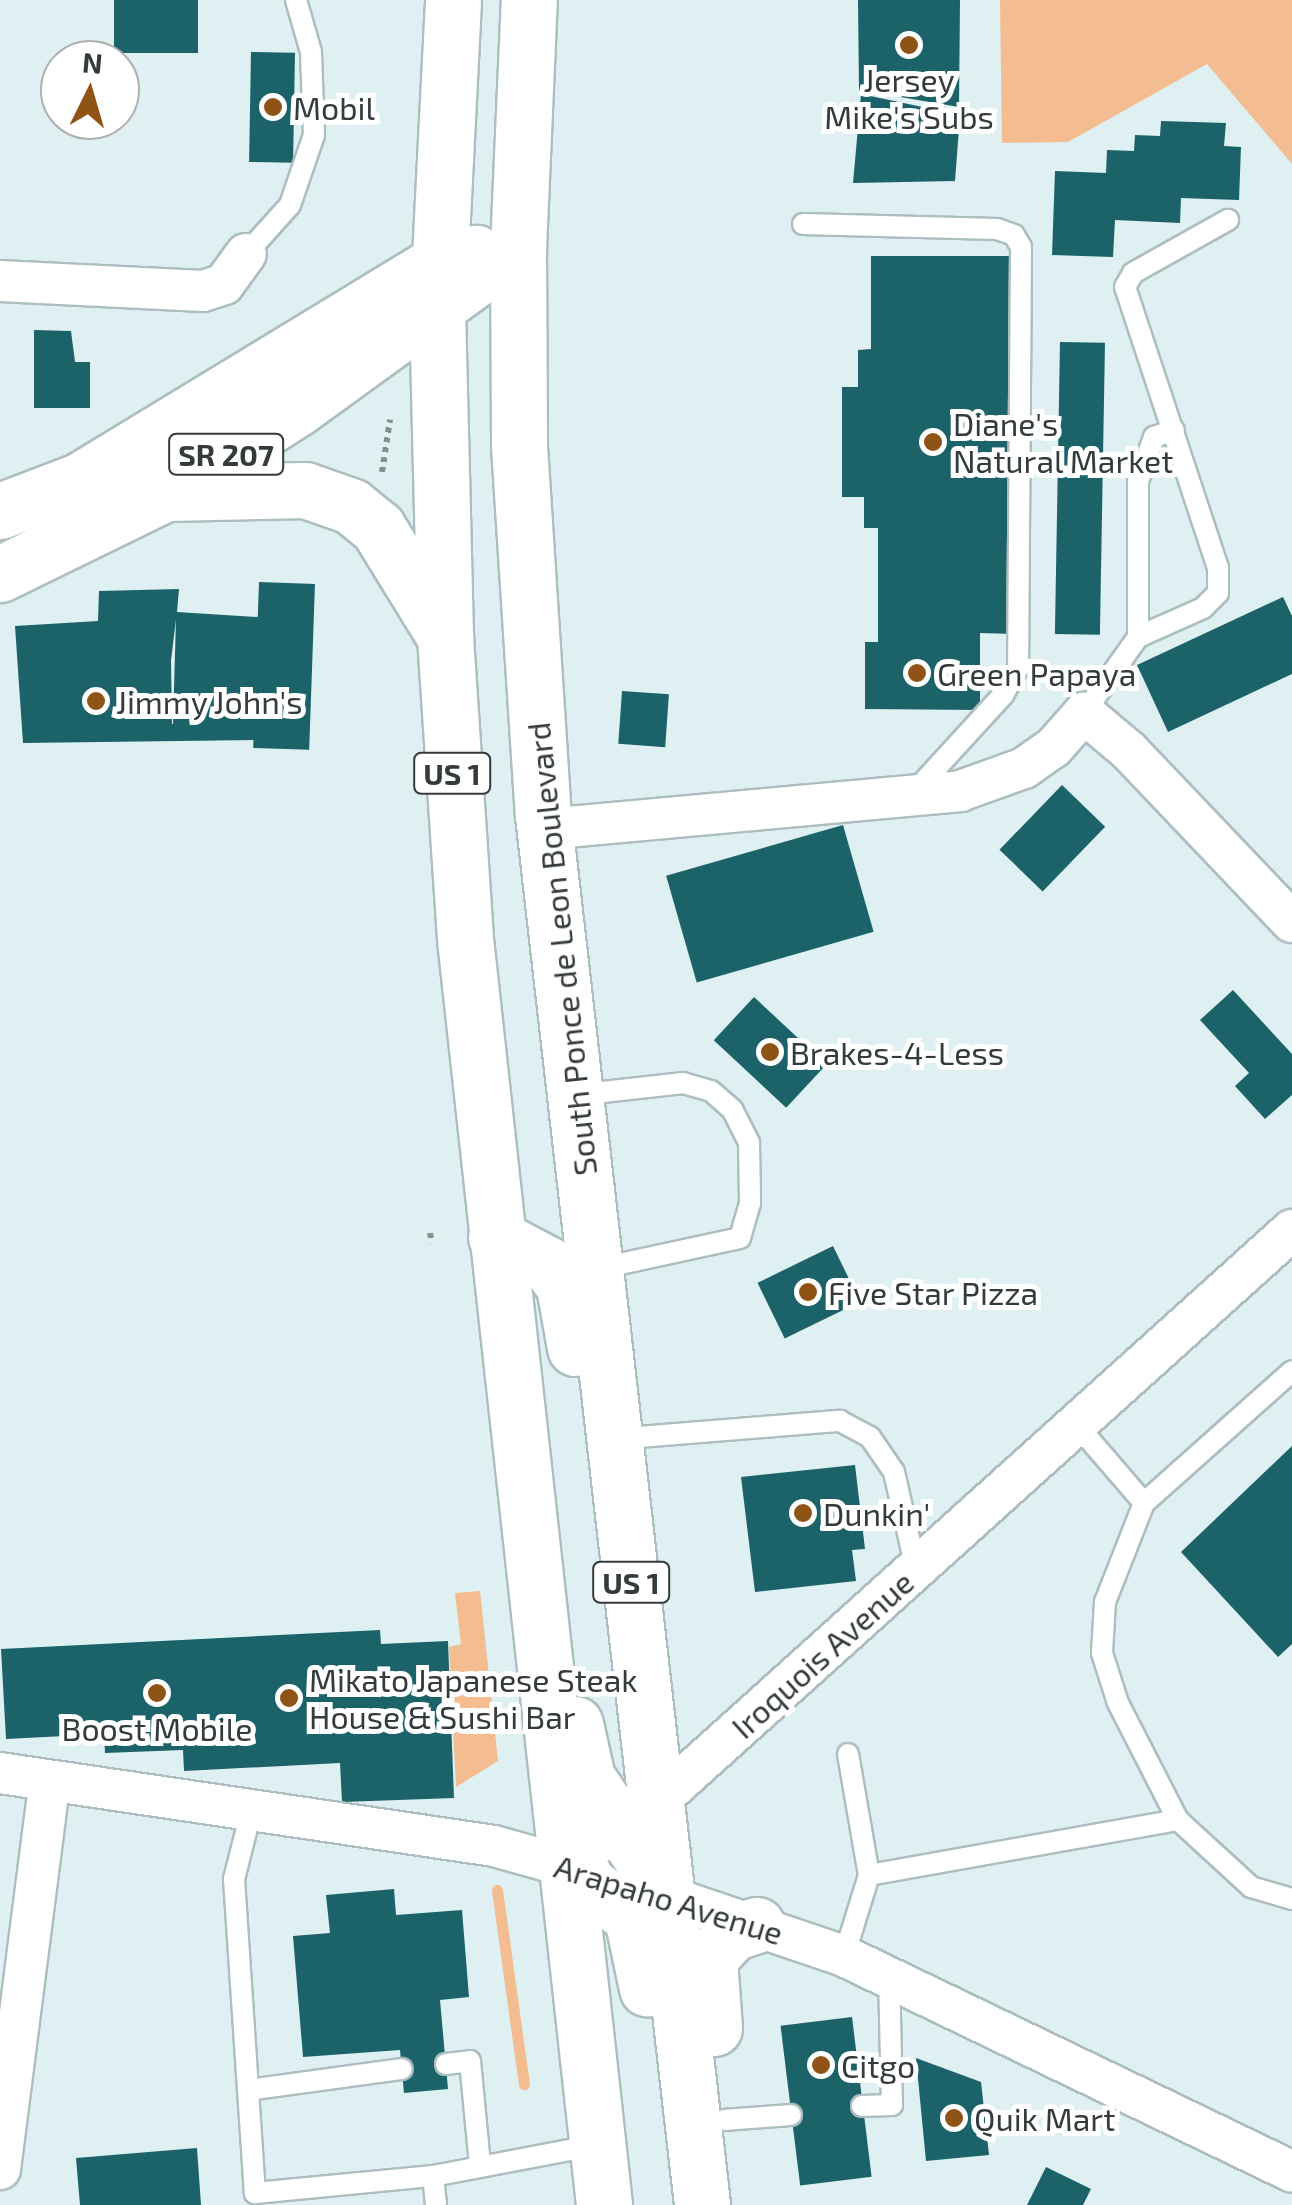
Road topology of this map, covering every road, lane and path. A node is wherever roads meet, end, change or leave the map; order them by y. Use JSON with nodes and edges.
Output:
{"nodes":[{"id":1,"x":296,"y":0,"type":"edge"},
{"id":2,"x":453,"y":0,"type":"edge"},
{"id":3,"x":528,"y":0,"type":"edge"},
{"id":4,"x":1228,"y":220,"type":"dead end"},
{"id":5,"x":804,"y":224,"type":"dead end"},
{"id":6,"x":518,"y":248,"type":"junction"},
{"id":7,"x":246,"y":254,"type":"joint"},
{"id":8,"x":0,"y":281,"type":"edge"},
{"id":9,"x":438,"y":285,"type":"junction"},
{"id":10,"x":392,"y":402,"type":"dead end"},
{"id":11,"x":1174,"y":430,"type":"junction"},
{"id":12,"x":378,"y":493,"type":"dead end"},
{"id":13,"x":165,"y":494,"type":"junction"},
{"id":14,"x":0,"y":511,"type":"edge"},
{"id":15,"x":0,"y":574,"type":"edge"},
{"id":16,"x":445,"y":637,"type":"junction"},
{"id":17,"x":1138,"y":638,"type":"junction"},
{"id":18,"x":1084,"y":713,"type":"junction"},
{"id":19,"x":910,"y":796,"type":"junction"},
{"id":20,"x":545,"y":829,"type":"junction"},
{"id":21,"x":1292,"y":922,"type":"edge"},
{"id":22,"x":575,"y":1096,"type":"junction"},
{"id":23,"x":1292,"y":1230,"type":"edge"},
{"id":24,"x":430,"y":1234,"type":"dead end"},
{"id":25,"x":496,"y":1236,"type":"junction"},
{"id":26,"x":432,"y":1243,"type":"dead end"},
{"id":27,"x":594,"y":1252,"type":"junction"},
{"id":28,"x":504,"y":1305,"type":"junction"},
{"id":29,"x":1292,"y":1371,"type":"edge"},
{"id":30,"x":1076,"y":1424,"type":"junction"},
{"id":31,"x":614,"y":1440,"type":"junction"},
{"id":32,"x":1144,"y":1504,"type":"junction"},
{"id":33,"x":916,"y":1569,"type":"junction"},
{"id":34,"x":636,"y":1633,"type":"junction"},
{"id":35,"x":848,"y":1754,"type":"dead end"},
{"id":36,"x":0,"y":1772,"type":"edge"},
{"id":37,"x":50,"y":1780,"type":"junction"},
{"id":38,"x":250,"y":1812,"type":"junction"},
{"id":39,"x":638,"y":1815,"type":"junction"},
{"id":40,"x":1178,"y":1820,"type":"junction"},
{"id":41,"x":565,"y":1866,"type":"junction"},
{"id":42,"x":869,"y":1875,"type":"junction"},
{"id":43,"x":666,"y":1895,"type":"junction"},
{"id":44,"x":1292,"y":1898,"type":"edge"},
{"id":45,"x":758,"y":1925,"type":"junction"},
{"id":46,"x":844,"y":1956,"type":"junction"},
{"id":47,"x":889,"y":1977,"type":"junction"},
{"id":48,"x":446,"y":2064,"type":"dead end"},
{"id":49,"x":402,"y":2069,"type":"dead end"},
{"id":50,"x":248,"y":2090,"type":"junction"},
{"id":51,"x":862,"y":2106,"type":"dead end"},
{"id":52,"x":791,"y":2116,"type":"dead end"},
{"id":53,"x":724,"y":2120,"type":"junction"},
{"id":54,"x":596,"y":2144,"type":"junction"},
{"id":55,"x":480,"y":2166,"type":"junction"},
{"id":56,"x":0,"y":2169,"type":"edge"},
{"id":57,"x":1292,"y":2172,"type":"edge"},
{"id":58,"x":434,"y":2176,"type":"junction"},
{"id":59,"x":256,"y":2199,"type":"edge"},
{"id":60,"x":436,"y":2205,"type":"edge"},
{"id":61,"x":604,"y":2205,"type":"edge"},
{"id":62,"x":672,"y":2205,"type":"edge"},
{"id":63,"x":702,"y":2205,"type":"edge"},
{"id":64,"x":734,"y":2205,"type":"edge"}],
"edges":[{"from":1,"to":7,"type":"lane"},
{"from":2,"to":9,"type":"main road","number":"US 1"},
{"from":3,"to":6,"type":"main road","name":"South Ponce de Leon Boulevard","number":"US 1"},
{"from":4,"to":11,"type":"lane"},
{"from":5,"to":19,"type":"lane"},
{"from":6,"to":9,"type":"main road","number":"SR 207"},
{"from":6,"to":20,"type":"main road","name":"South Ponce de Leon Boulevard","number":"US 1"},
{"from":7,"to":8,"type":"street"},
{"from":9,"to":13,"type":"main road","number":"SR 207"},
{"from":9,"to":14,"type":"main road","number":"SR 207"},
{"from":9,"to":16,"type":"main road","number":"US 1"},
{"from":10,"to":12,"type":"path"},
{"from":11,"to":17,"type":"lane"},
{"from":11,"to":17,"type":"lane"},
{"from":13,"to":15,"type":"main road","number":"SR 207"},
{"from":13,"to":16,"type":"main road"},
{"from":16,"to":25,"type":"main road","number":"US 1"},
{"from":17,"to":18,"type":"lane"},
{"from":18,"to":19,"type":"street"},
{"from":18,"to":21,"type":"street"},
{"from":19,"to":20,"type":"street"},
{"from":20,"to":22,"type":"main road","name":"South Ponce de Leon Boulevard","number":"US 1"},
{"from":22,"to":27,"type":"main road","name":"South Ponce de Leon Boulevard","number":"US 1"},
{"from":22,"to":27,"type":"lane"},
{"from":23,"to":30,"type":"street","name":"Iroquois Avenue"},
{"from":24,"to":26,"type":"path"},
{"from":25,"to":27,"type":"street"},
{"from":25,"to":28,"type":"main road","number":"US 1"},
{"from":25,"to":34,"type":"main road"},
{"from":27,"to":31,"type":"main road","name":"South Ponce de Leon Boulevard","number":"US 1"},
{"from":28,"to":39,"type":"main road"},
{"from":28,"to":41,"type":"main road","number":"US 1"},
{"from":29,"to":32,"type":"lane"},
{"from":30,"to":32,"type":"lane"},
{"from":30,"to":33,"type":"street","name":"Iroquois Avenue"},
{"from":31,"to":33,"type":"lane"},
{"from":31,"to":34,"type":"main road","name":"South Ponce de Leon Boulevard","number":"US 1"},
{"from":32,"to":40,"type":"lane"},
{"from":33,"to":39,"type":"street","name":"Iroquois Avenue"},
{"from":34,"to":39,"type":"main road","name":"South Ponce de Leon Boulevard","number":"US 1"},
{"from":35,"to":42,"type":"lane"},
{"from":36,"to":37,"type":"street","name":"Arapaho Avenue"},
{"from":37,"to":38,"type":"street","name":"Arapaho Avenue"},
{"from":37,"to":56,"type":"street"},
{"from":38,"to":41,"type":"street","name":"Arapaho Avenue"},
{"from":38,"to":50,"type":"lane"},
{"from":39,"to":41,"type":"street","name":"Iroquois Avenue"},
{"from":39,"to":43,"type":"main road","name":"South Ponce de Leon Boulevard","number":"US 1"},
{"from":40,"to":42,"type":"lane"},
{"from":40,"to":44,"type":"lane"},
{"from":41,"to":43,"type":"street","name":"Arapaho Avenue"},
{"from":41,"to":54,"type":"main road","number":"US 1"},
{"from":41,"to":62,"type":"main road"},
{"from":42,"to":46,"type":"lane"},
{"from":43,"to":45,"type":"street","name":"Arapaho Avenue"},
{"from":43,"to":63,"type":"main road","number":"US 1"},
{"from":45,"to":46,"type":"street","name":"Arapaho Avenue"},
{"from":45,"to":53,"type":"main road"},
{"from":46,"to":47,"type":"street","name":"Arapaho Avenue"},
{"from":47,"to":51,"type":"lane"},
{"from":47,"to":57,"type":"street","name":"Arapaho Avenue"},
{"from":48,"to":55,"type":"lane"},
{"from":49,"to":50,"type":"lane"},
{"from":50,"to":59,"type":"lane"},
{"from":52,"to":53,"type":"lane"},
{"from":53,"to":64,"type":"main road"},
{"from":54,"to":55,"type":"lane"},
{"from":54,"to":61,"type":"main road","number":"US 1"},
{"from":55,"to":58,"type":"lane"},
{"from":58,"to":59,"type":"lane"},
{"from":58,"to":60,"type":"lane"}]}
